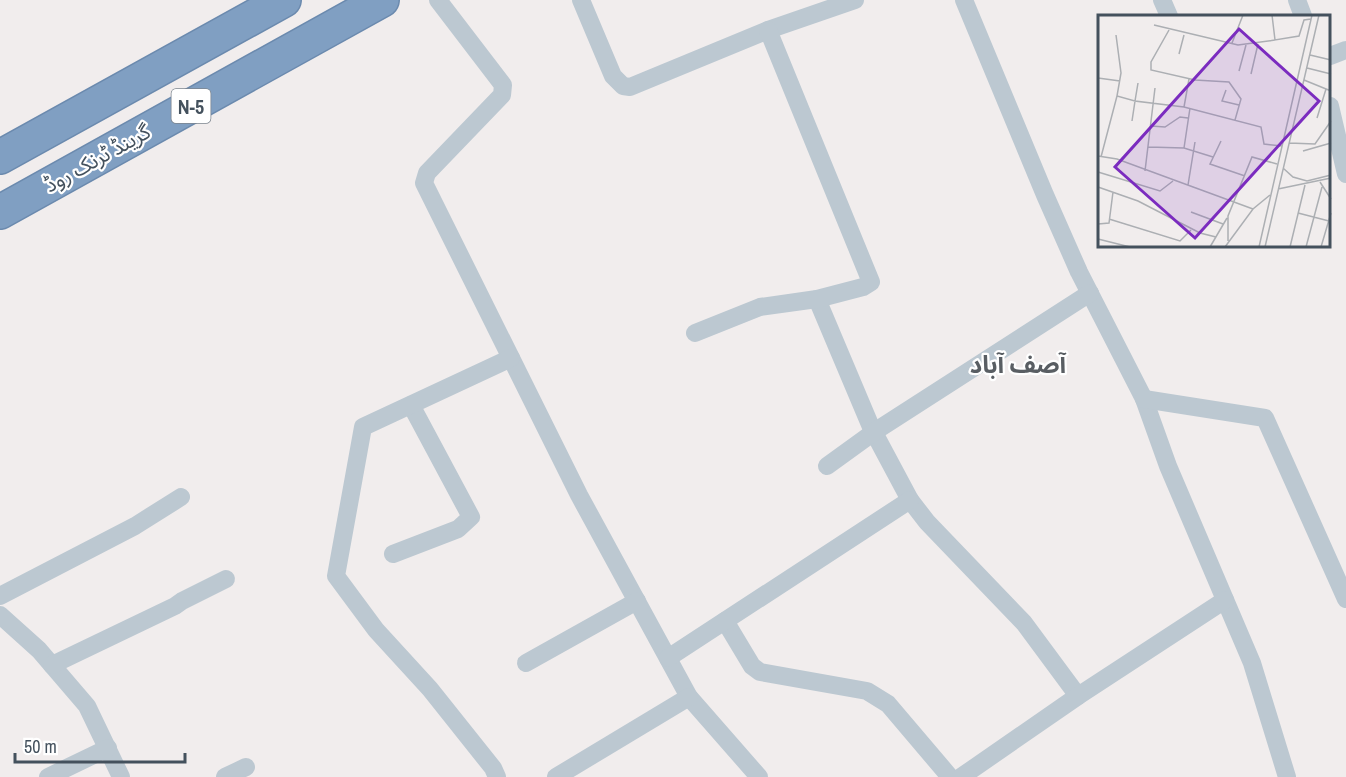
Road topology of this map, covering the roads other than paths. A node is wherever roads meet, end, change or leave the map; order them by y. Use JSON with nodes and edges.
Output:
{"nodes":[{"id":1,"x":284,"y":0,"type":"edge"},
{"id":2,"x":382,"y":0,"type":"edge"},
{"id":3,"x":438,"y":0,"type":"edge"},
{"id":4,"x":581,"y":0,"type":"edge"},
{"id":5,"x":855,"y":0,"type":"edge"},
{"id":6,"x":964,"y":0,"type":"edge"},
{"id":7,"x":1162,"y":0,"type":"edge"},
{"id":8,"x":1297,"y":0,"type":"edge"},
{"id":9,"x":1169,"y":15,"type":"edge"},
{"id":10,"x":1303,"y":15,"type":"edge"},
{"id":11,"x":768,"y":30,"type":"junction"},
{"id":12,"x":1346,"y":50,"type":"edge"},
{"id":13,"x":1331,"y":55,"type":"edge"},
{"id":14,"x":130,"y":84,"type":"junction"},
{"id":15,"x":1331,"y":114,"type":"edge"},
{"id":16,"x":154,"y":126,"type":"junction"},
{"id":17,"x":0,"y":157,"type":"edge"},
{"id":18,"x":1346,"y":174,"type":"edge"},
{"id":19,"x":0,"y":212,"type":"edge"},
{"id":20,"x":1090,"y":293,"type":"junction"},
{"id":21,"x":817,"y":299,"type":"junction"},
{"id":22,"x":695,"y":333,"type":"dead end"},
{"id":23,"x":511,"y":358,"type":"junction"},
{"id":24,"x":1144,"y":399,"type":"junction"},
{"id":25,"x":411,"y":405,"type":"junction"},
{"id":26,"x":874,"y":432,"type":"junction"},
{"id":27,"x":827,"y":466,"type":"dead end"},
{"id":28,"x":181,"y":497,"type":"dead end"},
{"id":29,"x":910,"y":500,"type":"junction"},
{"id":30,"x":393,"y":554,"type":"dead end"},
{"id":31,"x":226,"y":579,"type":"dead end"},
{"id":32,"x":0,"y":596,"type":"edge"},
{"id":33,"x":1346,"y":599,"type":"edge"},
{"id":34,"x":1225,"y":600,"type":"junction"},
{"id":35,"x":637,"y":601,"type":"junction"},
{"id":36,"x":0,"y":615,"type":"edge"},
{"id":37,"x":725,"y":621,"type":"junction"},
{"id":38,"x":668,"y":658,"type":"junction"},
{"id":39,"x":526,"y":663,"type":"dead end"},
{"id":40,"x":52,"y":665,"type":"junction"},
{"id":41,"x":1078,"y":696,"type":"junction"},
{"id":42,"x":689,"y":697,"type":"junction"},
{"id":43,"x":108,"y":748,"type":"junction"},
{"id":44,"x":246,"y":767,"type":"dead end"},
{"id":45,"x":48,"y":777,"type":"edge"},
{"id":46,"x":121,"y":777,"type":"edge"},
{"id":47,"x":225,"y":777,"type":"edge"},
{"id":48,"x":497,"y":777,"type":"edge"},
{"id":49,"x":556,"y":777,"type":"edge"},
{"id":50,"x":759,"y":777,"type":"edge"},
{"id":51,"x":950,"y":777,"type":"edge"},
{"id":52,"x":961,"y":777,"type":"edge"},
{"id":53,"x":1287,"y":777,"type":"edge"}],
"edges":[{"from":1,"to":14,"type":"highway","number":"N-5"},
{"from":2,"to":16,"type":"highway","name":"گرینڈ ٹرنک روڈ","number":"N-5"},
{"from":3,"to":23,"type":"street"},
{"from":4,"to":11,"type":"street"},
{"from":5,"to":11,"type":"street"},
{"from":6,"to":20,"type":"street"},
{"from":7,"to":9,"type":"street"},
{"from":8,"to":10,"type":"street"},
{"from":11,"to":21,"type":"street"},
{"from":12,"to":13,"type":"street"},
{"from":14,"to":16,"type":"highway"},
{"from":14,"to":17,"type":"highway","number":"N-5"},
{"from":15,"to":18,"type":"street"},
{"from":16,"to":19,"type":"highway","name":"گرینڈ ٹرنک روڈ","number":"N-5"},
{"from":20,"to":24,"type":"street"},
{"from":20,"to":26,"type":"street"},
{"from":21,"to":22,"type":"street"},
{"from":21,"to":26,"type":"street"},
{"from":23,"to":25,"type":"street"},
{"from":23,"to":35,"type":"street"},
{"from":24,"to":33,"type":"street"},
{"from":24,"to":34,"type":"street"},
{"from":25,"to":30,"type":"street"},
{"from":25,"to":48,"type":"street"},
{"from":26,"to":27,"type":"street"},
{"from":26,"to":29,"type":"street"},
{"from":28,"to":32,"type":"street"},
{"from":29,"to":37,"type":"street"},
{"from":29,"to":41,"type":"street"},
{"from":31,"to":40,"type":"street"},
{"from":34,"to":41,"type":"street"},
{"from":34,"to":53,"type":"street"},
{"from":35,"to":38,"type":"street"},
{"from":35,"to":39,"type":"street"},
{"from":36,"to":40,"type":"street"},
{"from":37,"to":38,"type":"street"},
{"from":37,"to":51,"type":"street"},
{"from":38,"to":42,"type":"street"},
{"from":40,"to":43,"type":"street"},
{"from":41,"to":52,"type":"street"},
{"from":42,"to":49,"type":"street"},
{"from":42,"to":50,"type":"street"},
{"from":43,"to":45,"type":"street"},
{"from":43,"to":46,"type":"street"},
{"from":44,"to":47,"type":"street"}]}
